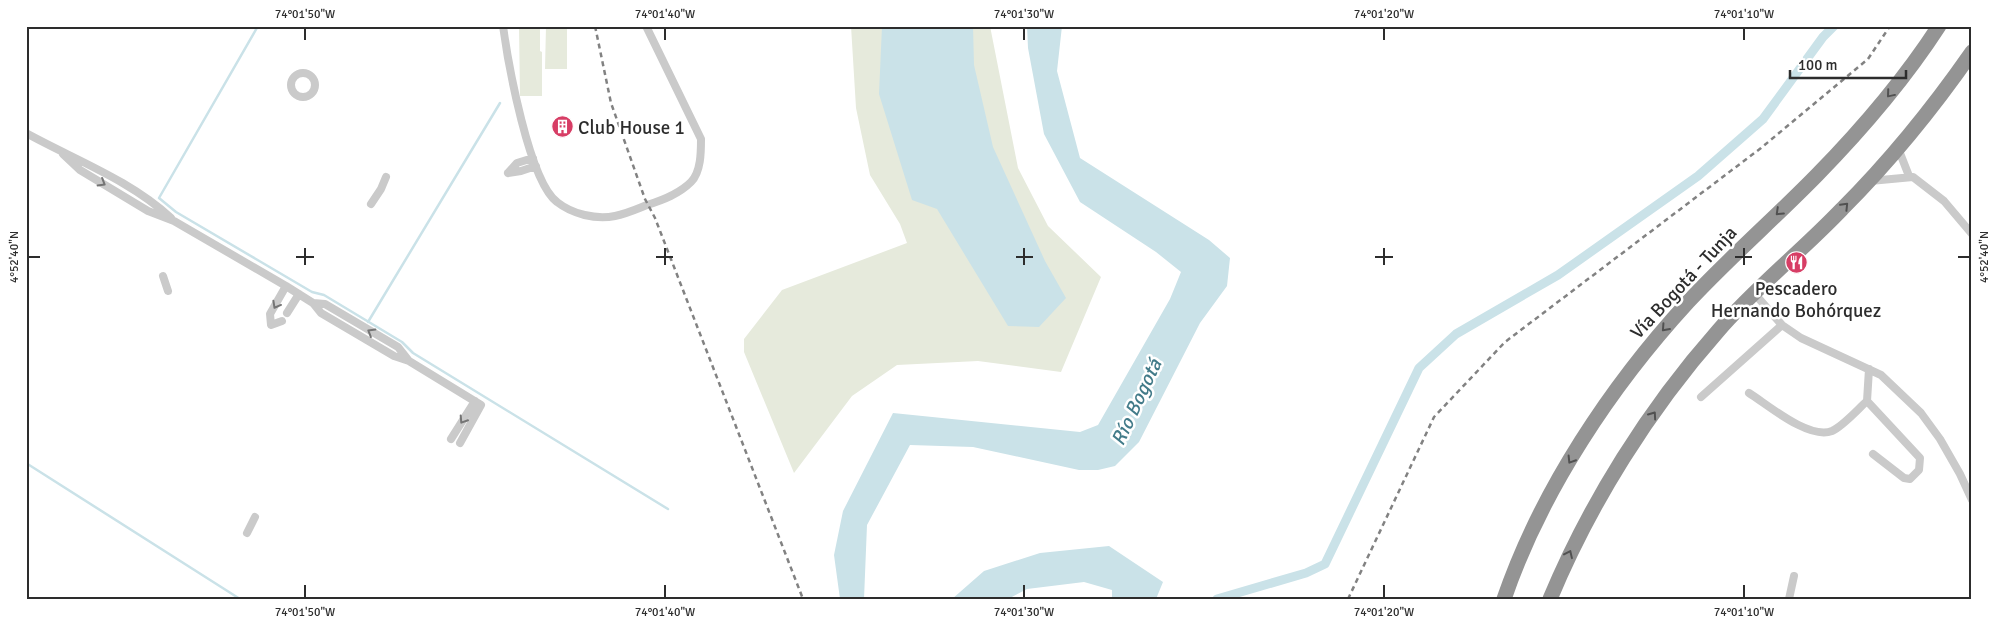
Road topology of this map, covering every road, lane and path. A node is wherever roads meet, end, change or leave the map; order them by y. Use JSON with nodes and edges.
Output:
{"nodes":[{"id":1,"x":503,"y":26,"type":"edge"},
{"id":2,"x":646,"y":26,"type":"edge"},
{"id":3,"x":1939,"y":26,"type":"edge"},
{"id":4,"x":1972,"y":52,"type":"edge"},
{"id":5,"x":26,"y":133,"type":"edge"},
{"id":6,"x":1898,"y":148,"type":"junction"},
{"id":7,"x":533,"y":158,"type":"junction"},
{"id":8,"x":536,"y":166,"type":"junction"},
{"id":9,"x":1909,"y":176,"type":"junction"},
{"id":10,"x":386,"y":177,"type":"dead end"},
{"id":11,"x":1868,"y":182,"type":"junction"},
{"id":12,"x":371,"y":204,"type":"dead end"},
{"id":13,"x":1972,"y":234,"type":"edge"},
{"id":14,"x":163,"y":276,"type":"dead end"},
{"id":15,"x":286,"y":286,"type":"junction"},
{"id":16,"x":168,"y":291,"type":"dead end"},
{"id":17,"x":1754,"y":293,"type":"junction"},
{"id":18,"x":299,"y":294,"type":"junction"},
{"id":19,"x":287,"y":313,"type":"dead end"},
{"id":20,"x":282,"y":320,"type":"dead end"},
{"id":21,"x":1782,"y":325,"type":"junction"},
{"id":22,"x":1869,"y":369,"type":"junction"},
{"id":23,"x":1749,"y":393,"type":"dead end"},
{"id":24,"x":1701,"y":397,"type":"dead end"},
{"id":25,"x":1868,"y":401,"type":"junction"},
{"id":26,"x":478,"y":403,"type":"junction"},
{"id":27,"x":451,"y":438,"type":"dead end"},
{"id":28,"x":460,"y":443,"type":"dead end"},
{"id":29,"x":1873,"y":454,"type":"dead end"},
{"id":30,"x":1972,"y":500,"type":"edge"},
{"id":31,"x":255,"y":516,"type":"dead end"},
{"id":32,"x":247,"y":533,"type":"dead end"},
{"id":33,"x":1794,"y":576,"type":"dead end"},
{"id":34,"x":1504,"y":599,"type":"edge"},
{"id":35,"x":1550,"y":599,"type":"edge"},
{"id":36,"x":1789,"y":599,"type":"edge"}],
"edges":[{"from":1,"to":7,"type":"street"},
{"from":2,"to":8,"type":"street"},
{"from":3,"to":34,"type":"highway","name":"Vía Bogotá - Tunja","one_way":true},
{"from":4,"to":6,"type":"highway"},
{"from":5,"to":15,"type":"street"},
{"from":6,"to":9,"type":"street"},
{"from":6,"to":11,"type":"highway"},
{"from":7,"to":8,"type":"street"},
{"from":7,"to":8,"type":"street"},
{"from":9,"to":11,"type":"street"},
{"from":9,"to":13,"type":"street"},
{"from":10,"to":12,"type":"street"},
{"from":17,"to":11,"type":"highway","one_way":true},
{"from":14,"to":16,"type":"street"},
{"from":15,"to":18,"type":"street"},
{"from":15,"to":20,"type":"street","one_way":true},
{"from":17,"to":21,"type":"street"},
{"from":35,"to":17,"type":"highway","one_way":true},
{"from":18,"to":19,"type":"street"},
{"from":18,"to":26,"type":"street"},
{"from":21,"to":22,"type":"street"},
{"from":21,"to":24,"type":"street"},
{"from":22,"to":25,"type":"street"},
{"from":22,"to":30,"type":"street"},
{"from":23,"to":25,"type":"street"},
{"from":25,"to":29,"type":"street"},
{"from":26,"to":27,"type":"street","one_way":true},
{"from":26,"to":28,"type":"street"},
{"from":31,"to":32,"type":"street"},
{"from":33,"to":36,"type":"street"}]}
